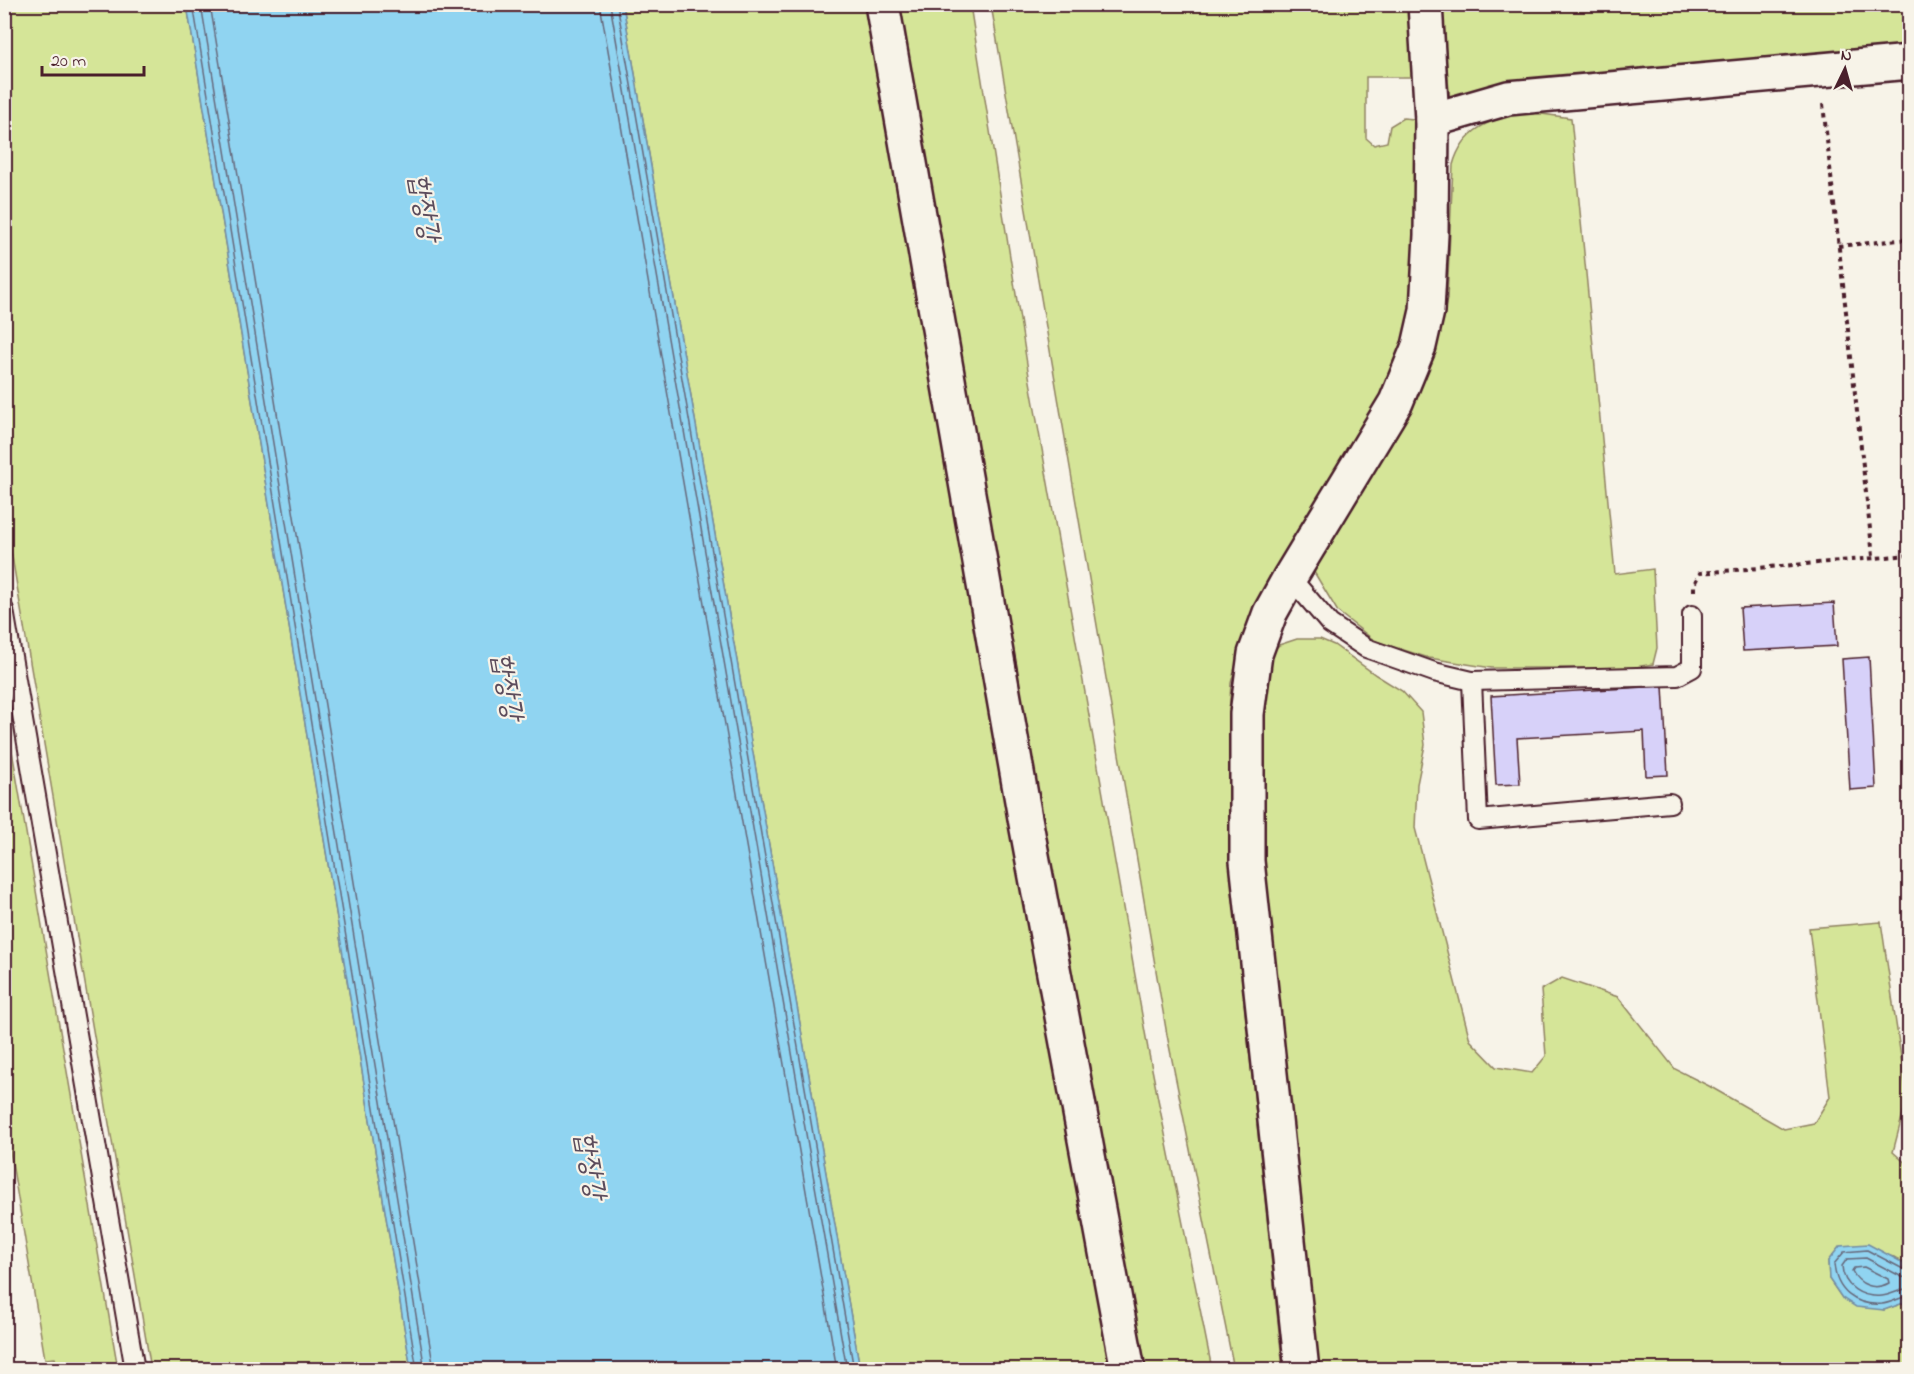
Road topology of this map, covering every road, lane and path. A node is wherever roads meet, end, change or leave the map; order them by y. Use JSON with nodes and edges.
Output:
{"nodes":[{"id":1,"x":882,"y":4,"type":"edge"},
{"id":2,"x":1425,"y":4,"type":"edge"},
{"id":3,"x":1910,"y":62,"type":"edge"},
{"id":4,"x":1819,"y":70,"type":"junction"},
{"id":5,"x":1432,"y":120,"type":"junction"},
{"id":6,"x":1910,"y":239,"type":"edge"},
{"id":7,"x":1838,"y":246,"type":"junction"},
{"id":8,"x":1910,"y":555,"type":"edge"},
{"id":9,"x":1874,"y":556,"type":"junction"},
{"id":10,"x":1290,"y":577,"type":"junction"},
{"id":11,"x":4,"y":610,"type":"edge"},
{"id":12,"x":1692,"y":615,"type":"joint"},
{"id":13,"x":1472,"y":681,"type":"junction"},
{"id":14,"x":1670,"y":803,"type":"dead end"},
{"id":15,"x":135,"y":1370,"type":"edge"},
{"id":16,"x":1128,"y":1370,"type":"edge"},
{"id":17,"x":1302,"y":1370,"type":"edge"}],
"edges":[{"from":1,"to":16,"type":"street"},
{"from":2,"to":5,"type":"street"},
{"from":3,"to":4,"type":"street"},
{"from":4,"to":5,"type":"street"},
{"from":4,"to":7,"type":"path"},
{"from":5,"to":10,"type":"street"},
{"from":6,"to":7,"type":"path"},
{"from":7,"to":9,"type":"path"},
{"from":8,"to":9,"type":"path"},
{"from":9,"to":12,"type":"path"},
{"from":10,"to":13,"type":"lane"},
{"from":10,"to":17,"type":"street"},
{"from":11,"to":15,"type":"lane"},
{"from":12,"to":13,"type":"lane"},
{"from":13,"to":14,"type":"lane"}]}
